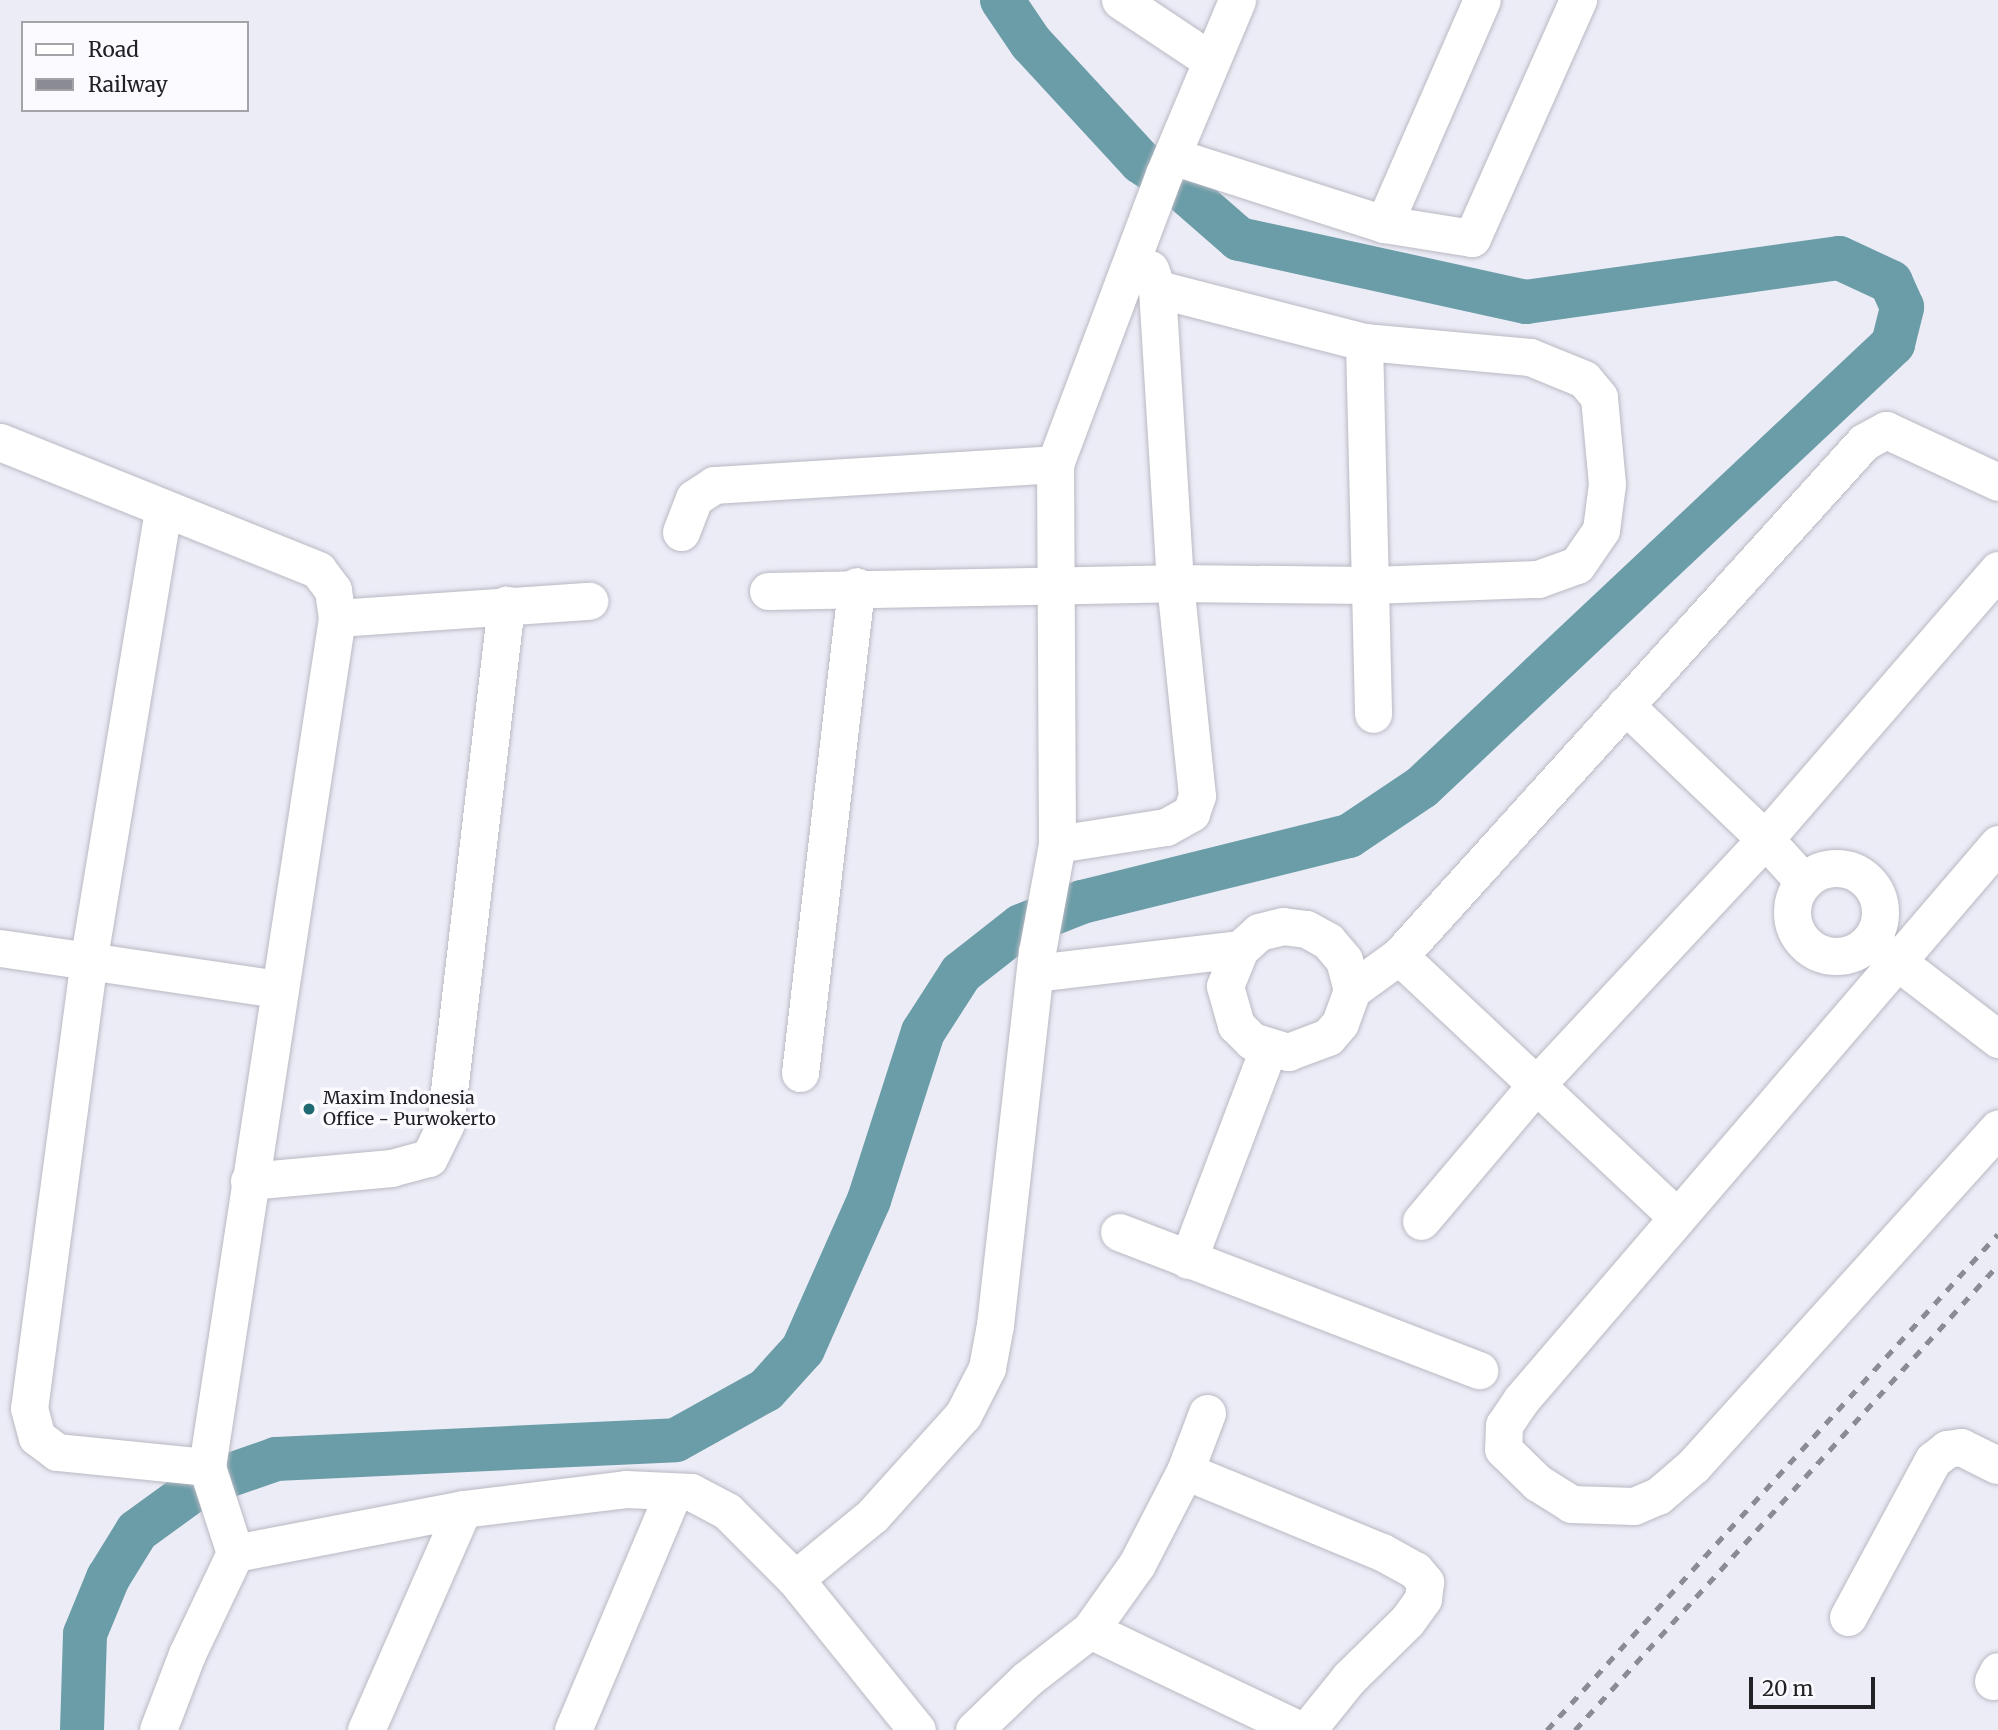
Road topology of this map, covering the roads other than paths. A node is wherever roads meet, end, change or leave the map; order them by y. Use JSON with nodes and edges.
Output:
{"nodes":[{"id":1,"x":1120,"y":0,"type":"edge"},
{"id":2,"x":1237,"y":0,"type":"edge"},
{"id":3,"x":1482,"y":0,"type":"edge"},
{"id":4,"x":1578,"y":0,"type":"edge"},
{"id":5,"x":1210,"y":60,"type":"junction"},
{"id":6,"x":1168,"y":165,"type":"junction"},
{"id":7,"x":1384,"y":224,"type":"junction"},
{"id":8,"x":1145,"y":228,"type":"junction"},
{"id":9,"x":1157,"y":289,"type":"junction"},
{"id":10,"x":1364,"y":342,"type":"junction"},
{"id":11,"x":0,"y":442,"type":"edge"},
{"id":12,"x":1055,"y":464,"type":"junction"},
{"id":13,"x":1998,"y":482,"type":"edge"},
{"id":14,"x":163,"y":510,"type":"junction"},
{"id":15,"x":681,"y":532,"type":"dead end"},
{"id":16,"x":1998,"y":570,"type":"edge"},
{"id":17,"x":1175,"y":583,"type":"junction"},
{"id":18,"x":1056,"y":585,"type":"junction"},
{"id":19,"x":1371,"y":585,"type":"junction"},
{"id":20,"x":856,"y":586,"type":"junction"},
{"id":21,"x":768,"y":591,"type":"dead end"},
{"id":22,"x":589,"y":601,"type":"dead end"},
{"id":23,"x":506,"y":605,"type":"junction"},
{"id":24,"x":337,"y":618,"type":"junction"},
{"id":25,"x":1625,"y":705,"type":"junction"},
{"id":26,"x":1373,"y":714,"type":"dead end"},
{"id":27,"x":1765,"y":839,"type":"junction"},
{"id":28,"x":1057,"y":844,"type":"junction"},
{"id":29,"x":1998,"y":844,"type":"edge"},
{"id":30,"x":1804,"y":882,"type":"junction"},
{"id":31,"x":0,"y":947,"type":"edge"},
{"id":32,"x":1240,"y":949,"type":"junction"},
{"id":33,"x":1883,"y":950,"type":"junction"},
{"id":34,"x":1399,"y":956,"type":"junction"},
{"id":35,"x":89,"y":959,"type":"junction"},
{"id":36,"x":1036,"y":962,"type":"junction"},
{"id":37,"x":279,"y":989,"type":"junction"},
{"id":38,"x":1352,"y":990,"type":"junction"},
{"id":39,"x":1998,"y":1039,"type":"edge"},
{"id":40,"x":1268,"y":1049,"type":"junction"},
{"id":41,"x":800,"y":1073,"type":"dead end"},
{"id":42,"x":1535,"y":1086,"type":"junction"},
{"id":43,"x":1998,"y":1128,"type":"edge"},
{"id":44,"x":249,"y":1181,"type":"junction"},
{"id":45,"x":1676,"y":1216,"type":"junction"},
{"id":46,"x":1421,"y":1221,"type":"dead end"},
{"id":47,"x":1119,"y":1232,"type":"dead end"},
{"id":48,"x":1188,"y":1259,"type":"junction"},
{"id":49,"x":1479,"y":1370,"type":"dead end"},
{"id":50,"x":1208,"y":1413,"type":"dead end"},
{"id":51,"x":1998,"y":1465,"type":"edge"},
{"id":52,"x":208,"y":1470,"type":"junction"},
{"id":53,"x":1185,"y":1471,"type":"junction"},
{"id":54,"x":674,"y":1491,"type":"junction"},
{"id":55,"x":463,"y":1510,"type":"junction"},
{"id":56,"x":232,"y":1538,"type":"junction"},
{"id":57,"x":795,"y":1579,"type":"junction"},
{"id":58,"x":1848,"y":1617,"type":"dead end"},
{"id":59,"x":1090,"y":1630,"type":"junction"},
{"id":60,"x":158,"y":1730,"type":"edge"},
{"id":61,"x":366,"y":1730,"type":"edge"},
{"id":62,"x":573,"y":1730,"type":"edge"},
{"id":63,"x":918,"y":1730,"type":"edge"},
{"id":64,"x":974,"y":1730,"type":"edge"},
{"id":65,"x":1300,"y":1730,"type":"edge"},
{"id":66,"x":1307,"y":1730,"type":"edge"}],
"edges":[{"from":1,"to":5,"type":"street"},
{"from":2,"to":5,"type":"street"},
{"from":3,"to":7,"type":"street"},
{"from":4,"to":7,"type":"street"},
{"from":5,"to":6,"type":"street"},
{"from":6,"to":7,"type":"street"},
{"from":6,"to":8,"type":"street"},
{"from":8,"to":9,"type":"street"},
{"from":8,"to":12,"type":"street"},
{"from":9,"to":10,"type":"street"},
{"from":9,"to":17,"type":"street"},
{"from":10,"to":19,"type":"street"},
{"from":10,"to":19,"type":"street"},
{"from":11,"to":14,"type":"street"},
{"from":12,"to":15,"type":"street"},
{"from":12,"to":18,"type":"street"},
{"from":13,"to":25,"type":"street"},
{"from":14,"to":24,"type":"street"},
{"from":14,"to":35,"type":"street"},
{"from":16,"to":27,"type":"street"},
{"from":17,"to":18,"type":"street"},
{"from":17,"to":19,"type":"street"},
{"from":17,"to":28,"type":"street"},
{"from":18,"to":20,"type":"street"},
{"from":18,"to":28,"type":"street"},
{"from":19,"to":26,"type":"street"},
{"from":20,"to":21,"type":"street"},
{"from":20,"to":41,"type":"street"},
{"from":22,"to":23,"type":"street"},
{"from":23,"to":24,"type":"street"},
{"from":23,"to":44,"type":"street"},
{"from":24,"to":37,"type":"street"},
{"from":25,"to":27,"type":"street"},
{"from":25,"to":34,"type":"street"},
{"from":27,"to":30,"type":"street"},
{"from":27,"to":42,"type":"street"},
{"from":28,"to":36,"type":"street"},
{"from":29,"to":33,"type":"street"},
{"from":30,"to":33,"type":"street"},
{"from":30,"to":33,"type":"street"},
{"from":31,"to":35,"type":"street"},
{"from":32,"to":36,"type":"street"},
{"from":32,"to":38,"type":"street"},
{"from":32,"to":40,"type":"street"},
{"from":33,"to":39,"type":"street"},
{"from":33,"to":45,"type":"street"},
{"from":34,"to":38,"type":"street"},
{"from":34,"to":42,"type":"street"},
{"from":35,"to":37,"type":"street"},
{"from":35,"to":52,"type":"street"},
{"from":36,"to":57,"type":"street"},
{"from":37,"to":44,"type":"street"},
{"from":38,"to":40,"type":"street"},
{"from":40,"to":48,"type":"street"},
{"from":42,"to":45,"type":"street"},
{"from":42,"to":46,"type":"street"},
{"from":43,"to":45,"type":"street"},
{"from":44,"to":52,"type":"street"},
{"from":47,"to":48,"type":"street"},
{"from":48,"to":49,"type":"street"},
{"from":50,"to":53,"type":"street"},
{"from":51,"to":58,"type":"street"},
{"from":52,"to":56,"type":"street"},
{"from":53,"to":59,"type":"street"},
{"from":53,"to":66,"type":"street"},
{"from":54,"to":55,"type":"street"},
{"from":54,"to":57,"type":"street"},
{"from":54,"to":62,"type":"street"},
{"from":55,"to":56,"type":"street"},
{"from":55,"to":61,"type":"street"},
{"from":56,"to":60,"type":"street"},
{"from":57,"to":63,"type":"street"},
{"from":59,"to":64,"type":"street"},
{"from":59,"to":65,"type":"street"}]}
